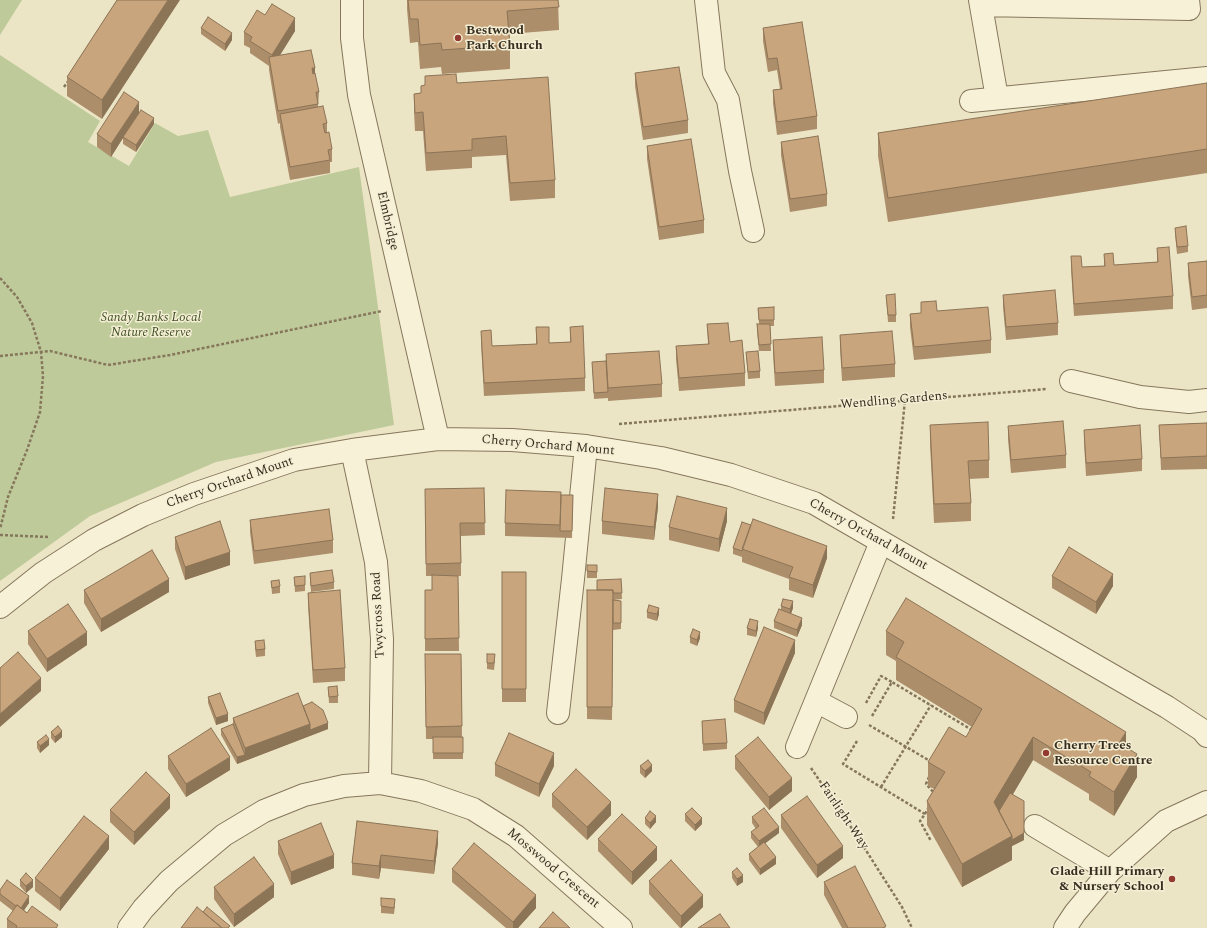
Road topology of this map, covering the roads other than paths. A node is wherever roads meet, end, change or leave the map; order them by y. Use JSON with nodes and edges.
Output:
{"nodes":[{"id":1,"x":352,"y":0,"type":"edge"},
{"id":2,"x":706,"y":0,"type":"edge"},
{"id":3,"x":1188,"y":0,"type":"edge"},
{"id":4,"x":981,"y":8,"type":"edge"},
{"id":5,"x":1207,"y":78,"type":"edge"},
{"id":6,"x":998,"y":98,"type":"junction"},
{"id":7,"x":971,"y":101,"type":"dead end"},
{"id":8,"x":753,"y":231,"type":"dead end"},
{"id":9,"x":1071,"y":381,"type":"road end"},
{"id":10,"x":1207,"y":400,"type":"edge"},
{"id":11,"x":438,"y":439,"type":"junction"},
{"id":12,"x":586,"y":446,"type":"junction"},
{"id":13,"x":352,"y":450,"type":"junction"},
{"id":14,"x":881,"y":542,"type":"junction"},
{"id":15,"x":0,"y":606,"type":"edge"},
{"id":16,"x":816,"y":701,"type":"junction"},
{"id":17,"x":558,"y":713,"type":"dead end"},
{"id":18,"x":846,"y":717,"type":"road end"},
{"id":19,"x":1207,"y":736,"type":"edge"},
{"id":20,"x":797,"y":748,"type":"road end"},
{"id":21,"x":380,"y":783,"type":"junction"},
{"id":22,"x":1207,"y":802,"type":"edge"},
{"id":23,"x":1035,"y":826,"type":"dead end"},
{"id":24,"x":1110,"y":871,"type":"junction"},
{"id":25,"x":129,"y":928,"type":"edge"},
{"id":26,"x":621,"y":928,"type":"edge"},
{"id":27,"x":1065,"y":928,"type":"edge"}],
"edges":[{"from":1,"to":11,"type":"street","name":"Elmbridge"},
{"from":2,"to":8,"type":"street"},
{"from":3,"to":4,"type":"street"},
{"from":4,"to":6,"type":"street"},
{"from":5,"to":6,"type":"street"},
{"from":6,"to":7,"type":"street"},
{"from":9,"to":10,"type":"street"},
{"from":11,"to":12,"type":"street","name":"Cherry Orchard Mount"},
{"from":11,"to":13,"type":"street","name":"Cherry Orchard Mount"},
{"from":12,"to":14,"type":"street","name":"Cherry Orchard Mount"},
{"from":12,"to":17,"type":"street"},
{"from":13,"to":15,"type":"street","name":"Cherry Orchard Mount"},
{"from":13,"to":21,"type":"street","name":"Twycross Road"},
{"from":14,"to":16,"type":"street"},
{"from":14,"to":19,"type":"street","name":"Cherry Orchard Mount"},
{"from":16,"to":18,"type":"street"},
{"from":16,"to":20,"type":"street"},
{"from":21,"to":25,"type":"street","name":"Mosswood Crescent"},
{"from":21,"to":26,"type":"street","name":"Mosswood Crescent"},
{"from":22,"to":24,"type":"street"},
{"from":23,"to":24,"type":"street"},
{"from":24,"to":27,"type":"street"}]}
